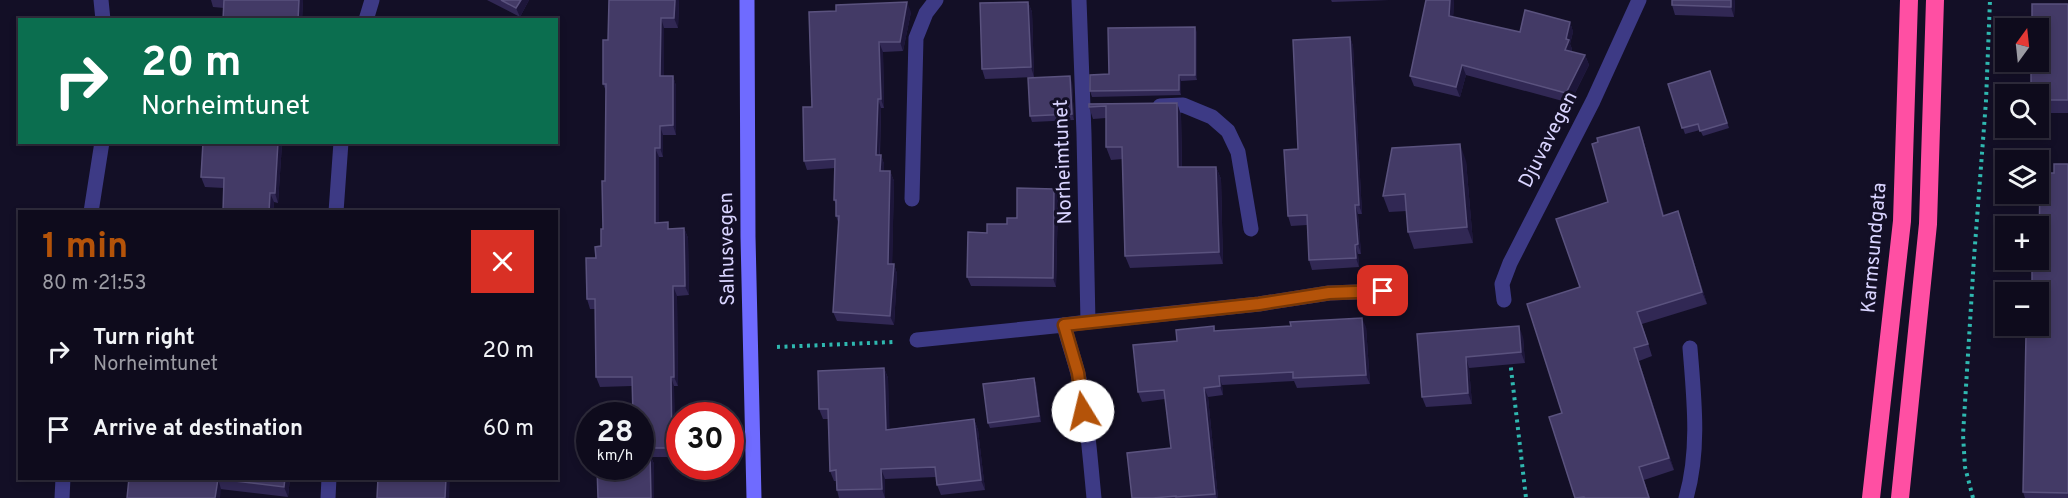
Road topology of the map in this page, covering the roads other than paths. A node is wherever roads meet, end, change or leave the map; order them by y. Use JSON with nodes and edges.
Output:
{"nodes":[{"id":1,"x":101,"y":0,"type":"edge"},
{"id":2,"x":372,"y":0,"type":"edge"},
{"id":3,"x":747,"y":0,"type":"edge"},
{"id":4,"x":936,"y":0,"type":"edge"},
{"id":5,"x":1079,"y":0,"type":"edge"},
{"id":6,"x":1639,"y":0,"type":"edge"},
{"id":7,"x":1909,"y":0,"type":"edge"},
{"id":8,"x":1935,"y":0,"type":"edge"},
{"id":9,"x":103,"y":18,"type":"edge"},
{"id":10,"x":367,"y":18,"type":"edge"},
{"id":11,"x":1150,"y":106,"type":"edge"},
{"id":12,"x":102,"y":144,"type":"edge"},
{"id":13,"x":341,"y":144,"type":"edge"},
{"id":14,"x":912,"y":200,"type":"dead end"},
{"id":15,"x":91,"y":210,"type":"edge"},
{"id":16,"x":336,"y":210,"type":"edge"},
{"id":17,"x":1251,"y":229,"type":"dead end"},
{"id":18,"x":1383,"y":291,"type":"dead end"},
{"id":19,"x":1504,"y":300,"type":"dead end"},
{"id":20,"x":1088,"y":322,"type":"junction"},
{"id":21,"x":1064,"y":325,"type":"junction"},
{"id":22,"x":917,"y":340,"type":"road end"},
{"id":23,"x":1690,"y":348,"type":"dead end"},
{"id":24,"x":63,"y":480,"type":"edge"},
{"id":25,"x":329,"y":480,"type":"edge"},
{"id":26,"x":62,"y":498,"type":"edge"},
{"id":27,"x":327,"y":498,"type":"edge"},
{"id":28,"x":754,"y":498,"type":"edge"},
{"id":29,"x":1094,"y":498,"type":"edge"},
{"id":30,"x":1686,"y":498,"type":"edge"},
{"id":31,"x":1871,"y":498,"type":"edge"},
{"id":32,"x":1900,"y":498,"type":"edge"}],
"edges":[{"from":1,"to":9,"type":"street"},
{"from":2,"to":10,"type":"street"},
{"from":3,"to":28,"type":"main road","name":"Salhusvegen"},
{"from":4,"to":14,"type":"street"},
{"from":5,"to":20,"type":"street","name":"Norheimtunet"},
{"from":6,"to":19,"type":"street","name":"Djuvavegen"},
{"from":7,"to":31,"type":"highway","name":"Karmsundgata"},
{"from":8,"to":32,"type":"highway"},
{"from":11,"to":17,"type":"street"},
{"from":12,"to":15,"type":"street"},
{"from":13,"to":16,"type":"street"},
{"from":18,"to":20,"type":"street"},
{"from":20,"to":21,"type":"street"},
{"from":21,"to":22,"type":"street"},
{"from":21,"to":29,"type":"street"},
{"from":23,"to":30,"type":"street"},
{"from":24,"to":26,"type":"street"},
{"from":25,"to":27,"type":"street"}]}
